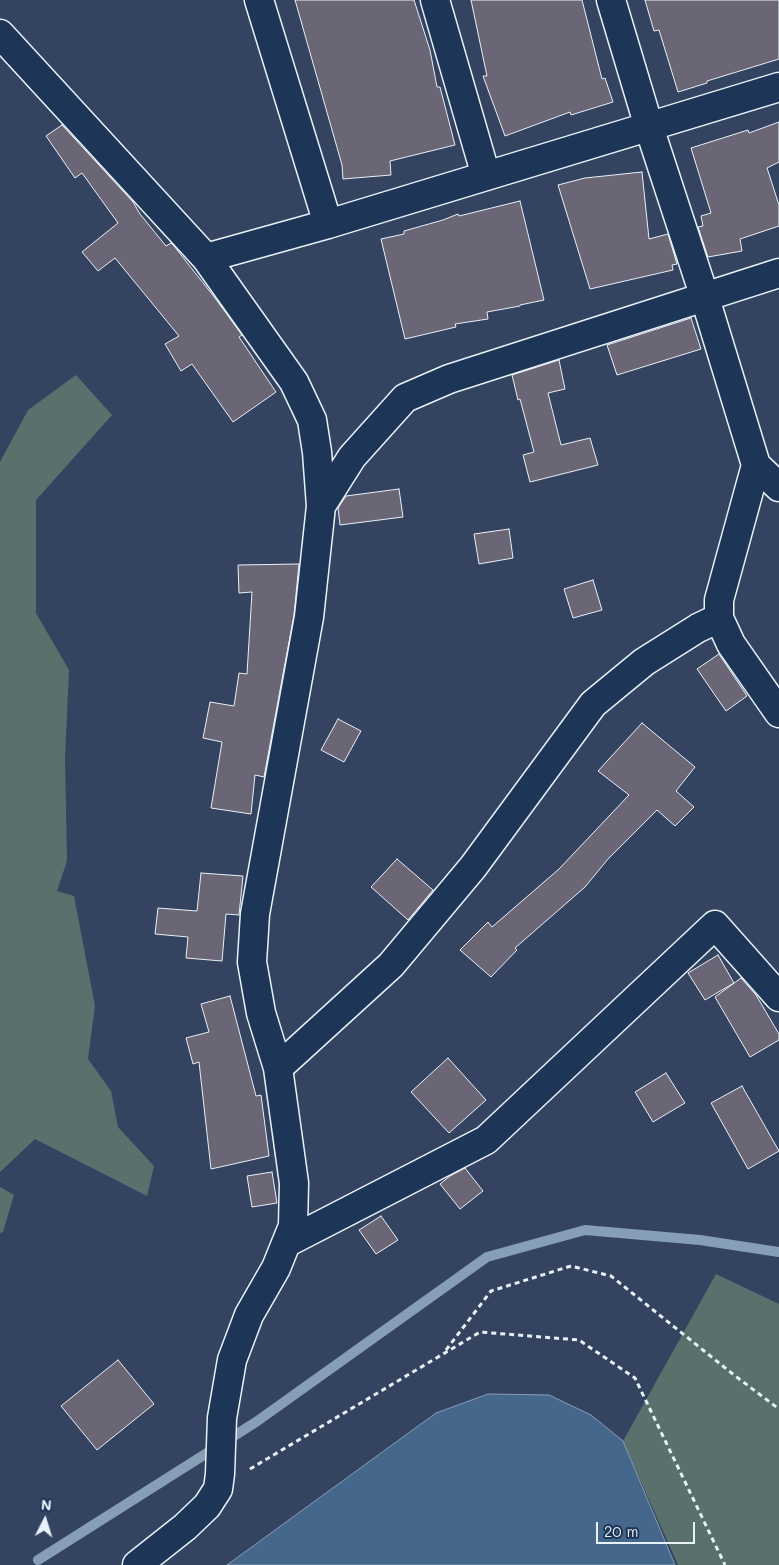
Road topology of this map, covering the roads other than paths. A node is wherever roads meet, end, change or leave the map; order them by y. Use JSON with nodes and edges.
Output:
{"nodes":[{"id":1,"x":259,"y":0,"type":"edge"},
{"id":2,"x":434,"y":0,"type":"edge"},
{"id":3,"x":611,"y":0,"type":"edge"},
{"id":4,"x":0,"y":34,"type":"edge"},
{"id":5,"x":779,"y":87,"type":"edge"},
{"id":6,"x":649,"y":127,"type":"junction"},
{"id":7,"x":486,"y":176,"type":"junction"},
{"id":8,"x":328,"y":224,"type":"junction"},
{"id":9,"x":206,"y":258,"type":"junction"},
{"id":10,"x":779,"y":273,"type":"edge"},
{"id":11,"x":705,"y":298,"type":"junction"},
{"id":12,"x":756,"y":465,"type":"junction"},
{"id":13,"x":779,"y":487,"type":"edge"},
{"id":14,"x":321,"y":506,"type":"junction"},
{"id":15,"x":719,"y":618,"type":"junction"},
{"id":16,"x":779,"y":713,"type":"edge"},
{"id":17,"x":779,"y":997,"type":"edge"},
{"id":18,"x":278,"y":1068,"type":"junction"},
{"id":19,"x":286,"y":1242,"type":"junction"},
{"id":20,"x":137,"y":1565,"type":"edge"}],
"edges":[{"from":1,"to":8,"type":"street"},
{"from":2,"to":7,"type":"street"},
{"from":3,"to":6,"type":"street"},
{"from":4,"to":9,"type":"street"},
{"from":5,"to":6,"type":"street"},
{"from":6,"to":7,"type":"street"},
{"from":6,"to":11,"type":"street"},
{"from":7,"to":8,"type":"street"},
{"from":8,"to":9,"type":"street"},
{"from":9,"to":14,"type":"street"},
{"from":10,"to":11,"type":"street"},
{"from":11,"to":12,"type":"street"},
{"from":11,"to":14,"type":"street"},
{"from":12,"to":13,"type":"street"},
{"from":12,"to":15,"type":"street"},
{"from":14,"to":18,"type":"street"},
{"from":15,"to":16,"type":"street"},
{"from":15,"to":18,"type":"street"},
{"from":17,"to":19,"type":"street"},
{"from":18,"to":19,"type":"street"},
{"from":19,"to":20,"type":"street"}]}
